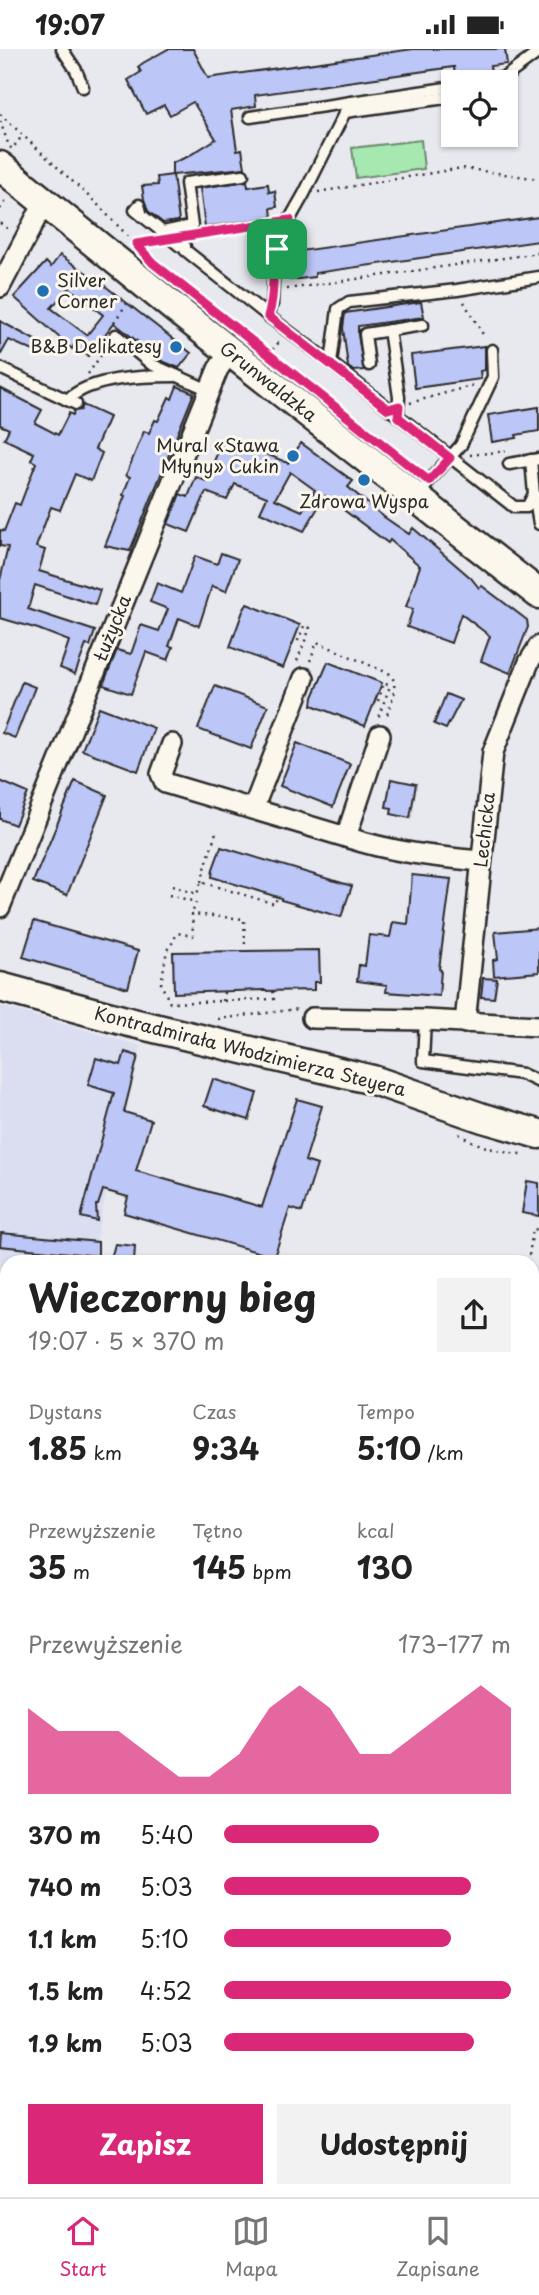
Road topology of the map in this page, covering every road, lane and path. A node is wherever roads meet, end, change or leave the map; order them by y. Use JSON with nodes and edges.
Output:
{"nodes":[{"id":1,"x":62,"y":49,"type":"edge"},
{"id":2,"x":539,"y":52,"type":"edge"},
{"id":3,"x":515,"y":70,"type":"edge"},
{"id":4,"x":83,"y":87,"type":"dead end"},
{"id":5,"x":441,"y":89,"type":"edge"},
{"id":6,"x":441,"y":99,"type":"edge"},
{"id":7,"x":350,"y":102,"type":"junction"},
{"id":8,"x":345,"y":112,"type":"junction"},
{"id":9,"x":0,"y":114,"type":"edge"},
{"id":10,"x":250,"y":117,"type":"dead end"},
{"id":11,"x":0,"y":121,"type":"edge"},
{"id":12,"x":23,"y":135,"type":"junction"},
{"id":13,"x":0,"y":166,"type":"edge"},
{"id":14,"x":243,"y":175,"type":"dead end"},
{"id":15,"x":539,"y":179,"type":"edge"},
{"id":16,"x":304,"y":194,"type":"junction"},
{"id":17,"x":9,"y":197,"type":"dead end"},
{"id":18,"x":45,"y":205,"type":"junction"},
{"id":19,"x":0,"y":209,"type":"edge"},
{"id":20,"x":142,"y":216,"type":"dead end"},
{"id":21,"x":290,"y":220,"type":"junction"},
{"id":22,"x":0,"y":223,"type":"edge"},
{"id":23,"x":11,"y":231,"type":"dead end"},
{"id":24,"x":167,"y":235,"type":"junction"},
{"id":25,"x":136,"y":244,"type":"junction"},
{"id":26,"x":144,"y":253,"type":"dead end"},
{"id":27,"x":539,"y":253,"type":"edge"},
{"id":28,"x":539,"y":277,"type":"edge"},
{"id":29,"x":0,"y":287,"type":"edge"},
{"id":30,"x":457,"y":290,"type":"junction"},
{"id":31,"x":273,"y":291,"type":"junction"},
{"id":32,"x":132,"y":296,"type":"dead end"},
{"id":33,"x":268,"y":316,"type":"junction"},
{"id":34,"x":423,"y":325,"type":"dead end"},
{"id":35,"x":389,"y":330,"type":"junction"},
{"id":36,"x":112,"y":334,"type":"junction"},
{"id":37,"x":492,"y":350,"type":"joint"},
{"id":38,"x":230,"y":352,"type":"junction"},
{"id":39,"x":331,"y":363,"type":"junction"},
{"id":40,"x":369,"y":365,"type":"dead end"},
{"id":41,"x":0,"y":368,"type":"edge"},
{"id":42,"x":176,"y":376,"type":"junction"},
{"id":43,"x":491,"y":380,"type":"junction"},
{"id":44,"x":209,"y":390,"type":"junction"},
{"id":45,"x":72,"y":399,"type":"junction"},
{"id":46,"x":398,"y":411,"type":"junction"},
{"id":47,"x":450,"y":458,"type":"junction"},
{"id":48,"x":535,"y":460,"type":"edge"},
{"id":49,"x":509,"y":464,"type":"dead end"},
{"id":50,"x":534,"y":494,"type":"junction"},
{"id":51,"x":418,"y":499,"type":"junction"},
{"id":52,"x":539,"y":524,"type":"edge"},
{"id":53,"x":539,"y":594,"type":"edge"},
{"id":54,"x":298,"y":643,"type":"dead end"},
{"id":55,"x":539,"y":646,"type":"edge"},
{"id":56,"x":304,"y":676,"type":"junction"},
{"id":57,"x":378,"y":701,"type":"dead end"},
{"id":58,"x":380,"y":727,"type":"junction"},
{"id":59,"x":172,"y":744,"type":"dead end"},
{"id":60,"x":253,"y":809,"type":"junction"},
{"id":61,"x":216,"y":832,"type":"dead end"},
{"id":62,"x":346,"y":837,"type":"junction"},
{"id":63,"x":481,"y":861,"type":"junction"},
{"id":64,"x":201,"y":883,"type":"junction"},
{"id":65,"x":172,"y":886,"type":"dead end"},
{"id":66,"x":169,"y":895,"type":"dead end"},
{"id":67,"x":277,"y":897,"type":"dead end"},
{"id":68,"x":0,"y":907,"type":"edge"},
{"id":69,"x":192,"y":913,"type":"junction"},
{"id":70,"x":245,"y":944,"type":"dead end"},
{"id":71,"x":0,"y":987,"type":"edge"},
{"id":72,"x":273,"y":991,"type":"dead end"},
{"id":73,"x":223,"y":992,"type":"dead end"},
{"id":74,"x":223,"y":1001,"type":"junction"},
{"id":75,"x":312,"y":1018,"type":"dead end"},
{"id":76,"x":425,"y":1020,"type":"junction"},
{"id":77,"x":464,"y":1023,"type":"junction"},
{"id":78,"x":539,"y":1026,"type":"edge"},
{"id":79,"x":539,"y":1082,"type":"edge"},
{"id":80,"x":539,"y":1134,"type":"edge"},
{"id":81,"x":539,"y":1230,"type":"edge"},
{"id":82,"x":529,"y":1255,"type":"edge"}],
"edges":[{"from":1,"to":4,"type":"lane"},
{"from":2,"to":3,"type":"lane"},
{"from":5,"to":7,"type":"lane"},
{"from":6,"to":8,"type":"lane"},
{"from":7,"to":8,"type":"lane"},
{"from":7,"to":10,"type":"lane"},
{"from":8,"to":16,"type":"lane"},
{"from":9,"to":12,"type":"path"},
{"from":11,"to":12,"type":"path"},
{"from":12,"to":25,"type":"path"},
{"from":13,"to":18,"type":"street","name":"Grunwaldzka"},
{"from":14,"to":24,"type":"lane"},
{"from":15,"to":16,"type":"path"},
{"from":16,"to":21,"type":"lane"},
{"from":17,"to":19,"type":"path"},
{"from":18,"to":29,"type":"street"},
{"from":18,"to":38,"type":"street","name":"Grunwaldzka"},
{"from":20,"to":24,"type":"lane"},
{"from":21,"to":24,"type":"path"},
{"from":21,"to":31,"type":"lane"},
{"from":22,"to":23,"type":"path"},
{"from":24,"to":25,"type":"path"},
{"from":24,"to":33,"type":"lane"},
{"from":25,"to":26,"type":"path"},
{"from":27,"to":31,"type":"path"},
{"from":28,"to":30,"type":"lane"},
{"from":30,"to":37,"type":"path"},
{"from":30,"to":39,"type":"lane"},
{"from":31,"to":33,"type":"lane"},
{"from":32,"to":36,"type":"path"},
{"from":33,"to":39,"type":"lane"},
{"from":34,"to":35,"type":"lane"},
{"from":35,"to":40,"type":"lane"},
{"from":35,"to":46,"type":"lane"},
{"from":36,"to":42,"type":"lane"},
{"from":36,"to":45,"type":"path"},
{"from":37,"to":43,"type":"lane"},
{"from":38,"to":44,"type":"street","name":"Łużycka"},
{"from":38,"to":51,"type":"street","name":"Grunwaldzka"},
{"from":39,"to":46,"type":"lane"},
{"from":41,"to":45,"type":"lane"},
{"from":42,"to":44,"type":"lane"},
{"from":42,"to":45,"type":"lane"},
{"from":43,"to":46,"type":"path"},
{"from":43,"to":47,"type":"lane"},
{"from":44,"to":68,"type":"street","name":"Łużycka"},
{"from":46,"to":47,"type":"lane"},
{"from":47,"to":48,"type":"path"},
{"from":47,"to":50,"type":"lane"},
{"from":47,"to":51,"type":"lane"},
{"from":48,"to":49,"type":"lane"},
{"from":48,"to":50,"type":"lane"},
{"from":50,"to":52,"type":"lane"},
{"from":51,"to":53,"type":"street","name":"Grunwaldzka"},
{"from":54,"to":56,"type":"path"},
{"from":55,"to":63,"type":"street","name":"Lechicka"},
{"from":56,"to":58,"type":"path"},
{"from":56,"to":60,"type":"street"},
{"from":57,"to":58,"type":"path"},
{"from":58,"to":62,"type":"street"},
{"from":59,"to":60,"type":"street"},
{"from":60,"to":62,"type":"street"},
{"from":61,"to":64,"type":"path"},
{"from":62,"to":63,"type":"street"},
{"from":63,"to":77,"type":"street","name":"Lechicka"},
{"from":64,"to":65,"type":"path"},
{"from":64,"to":67,"type":"path"},
{"from":66,"to":69,"type":"path"},
{"from":69,"to":70,"type":"path"},
{"from":69,"to":74,"type":"path"},
{"from":71,"to":80,"type":"street","name":"Kontradmirała Włodzimierza Steyera"},
{"from":72,"to":74,"type":"path"},
{"from":73,"to":74,"type":"path"},
{"from":75,"to":76,"type":"street"},
{"from":76,"to":77,"type":"street"},
{"from":76,"to":79,"type":"lane"},
{"from":77,"to":78,"type":"street"},
{"from":81,"to":82,"type":"path"}]}
